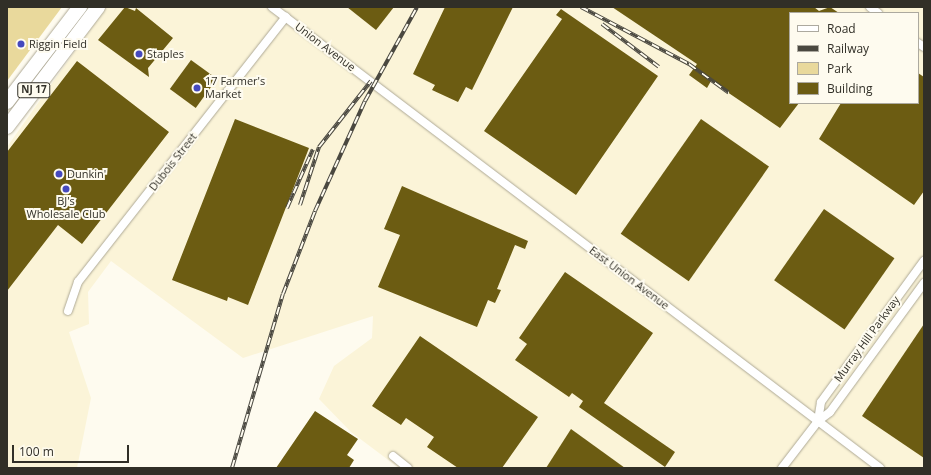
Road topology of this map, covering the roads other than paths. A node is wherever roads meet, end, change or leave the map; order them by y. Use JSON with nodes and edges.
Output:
{"nodes":[{"id":1,"x":80,"y":7,"type":"edge"},
{"id":2,"x":98,"y":7,"type":"edge"},
{"id":3,"x":272,"y":7,"type":"edge"},
{"id":4,"x":286,"y":17,"type":"junction"},
{"id":5,"x":378,"y":88,"type":"joint"},
{"id":6,"x":7,"y":102,"type":"edge"},
{"id":7,"x":7,"y":126,"type":"edge"},
{"id":8,"x":924,"y":261,"type":"edge"},
{"id":9,"x":924,"y":282,"type":"edge"},
{"id":10,"x":68,"y":311,"type":"dead end"},
{"id":11,"x":876,"y":326,"type":"junction"},
{"id":12,"x":886,"y":334,"type":"junction"},
{"id":13,"x":818,"y":421,"type":"junction"},
{"id":14,"x":393,"y":456,"type":"dead end"},
{"id":15,"x":408,"y":468,"type":"edge"},
{"id":16,"x":782,"y":468,"type":"edge"},
{"id":17,"x":880,"y":468,"type":"edge"}],
"edges":[{"from":1,"to":6,"type":"highway","number":"NJ 17"},
{"from":2,"to":7,"type":"highway","number":"NJ 17"},
{"from":3,"to":4,"type":"street","name":"Union Avenue"},
{"from":4,"to":5,"type":"street","name":"Union Avenue"},
{"from":4,"to":10,"type":"street","name":"Dubois Street"},
{"from":5,"to":13,"type":"street","name":"East Union Avenue"},
{"from":8,"to":11,"type":"street","name":"Murray Hill Parkway"},
{"from":9,"to":12,"type":"street","name":"Murray Hill Parkway"},
{"from":11,"to":12,"type":"street"},
{"from":11,"to":13,"type":"street","name":"Murray Hill Parkway"},
{"from":12,"to":13,"type":"street","name":"Murray Hill Parkway"},
{"from":13,"to":16,"type":"street","name":"Murray Hill Parkway"},
{"from":13,"to":17,"type":"street","name":"East Union Avenue"},
{"from":14,"to":15,"type":"street"}]}
